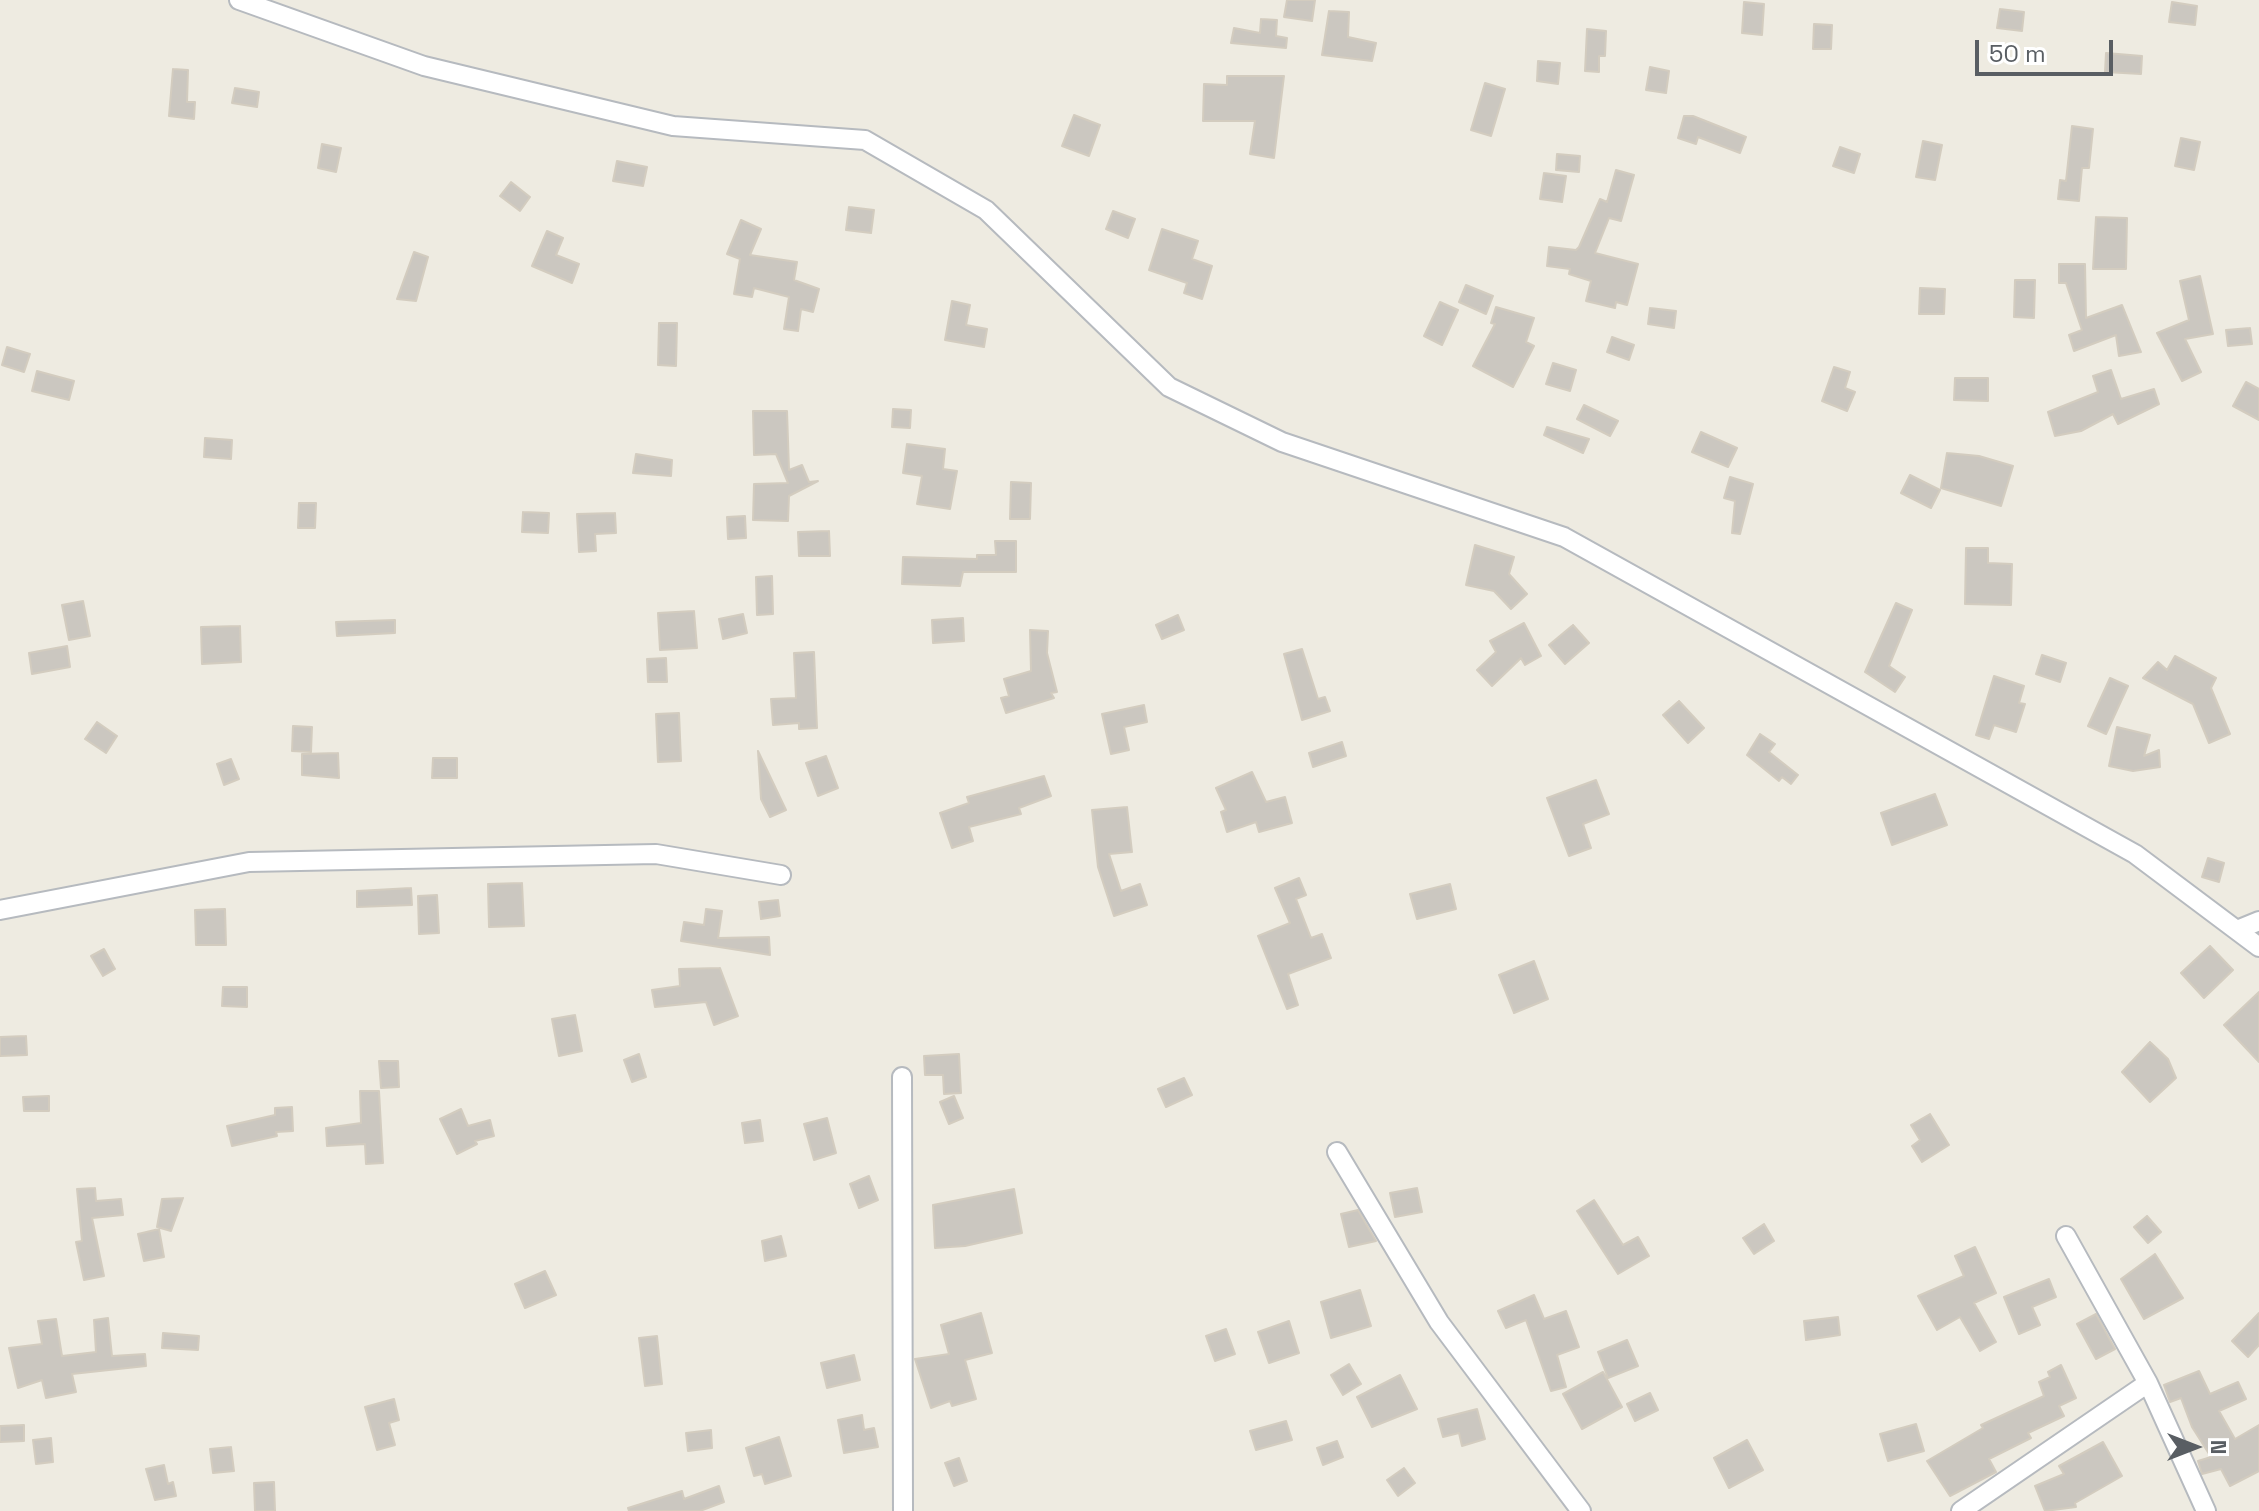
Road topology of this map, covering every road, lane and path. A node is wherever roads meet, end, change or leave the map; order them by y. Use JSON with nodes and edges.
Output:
{"nodes":[{"id":1,"x":239,"y":0,"type":"edge"},
{"id":2,"x":781,"y":875,"type":"dead end"},
{"id":3,"x":0,"y":910,"type":"edge"},
{"id":4,"x":2259,"y":921,"type":"edge"},
{"id":5,"x":2237,"y":930,"type":"junction"},
{"id":6,"x":2259,"y":947,"type":"edge"},
{"id":7,"x":902,"y":1077,"type":"dead end"},
{"id":8,"x":1337,"y":1152,"type":"dead end"},
{"id":9,"x":2066,"y":1236,"type":"dead end"},
{"id":10,"x":2148,"y":1383,"type":"junction"},
{"id":11,"x":903,"y":1511,"type":"edge"},
{"id":12,"x":1581,"y":1511,"type":"edge"},
{"id":13,"x":1961,"y":1511,"type":"edge"},
{"id":14,"x":2206,"y":1511,"type":"edge"}],
"edges":[{"from":1,"to":5,"type":"street"},
{"from":2,"to":3,"type":"street"},
{"from":4,"to":5,"type":"street"},
{"from":5,"to":6,"type":"street"},
{"from":7,"to":11,"type":"street"},
{"from":8,"to":12,"type":"street"},
{"from":9,"to":10,"type":"street"},
{"from":10,"to":13,"type":"street"},
{"from":10,"to":14,"type":"street"}]}
